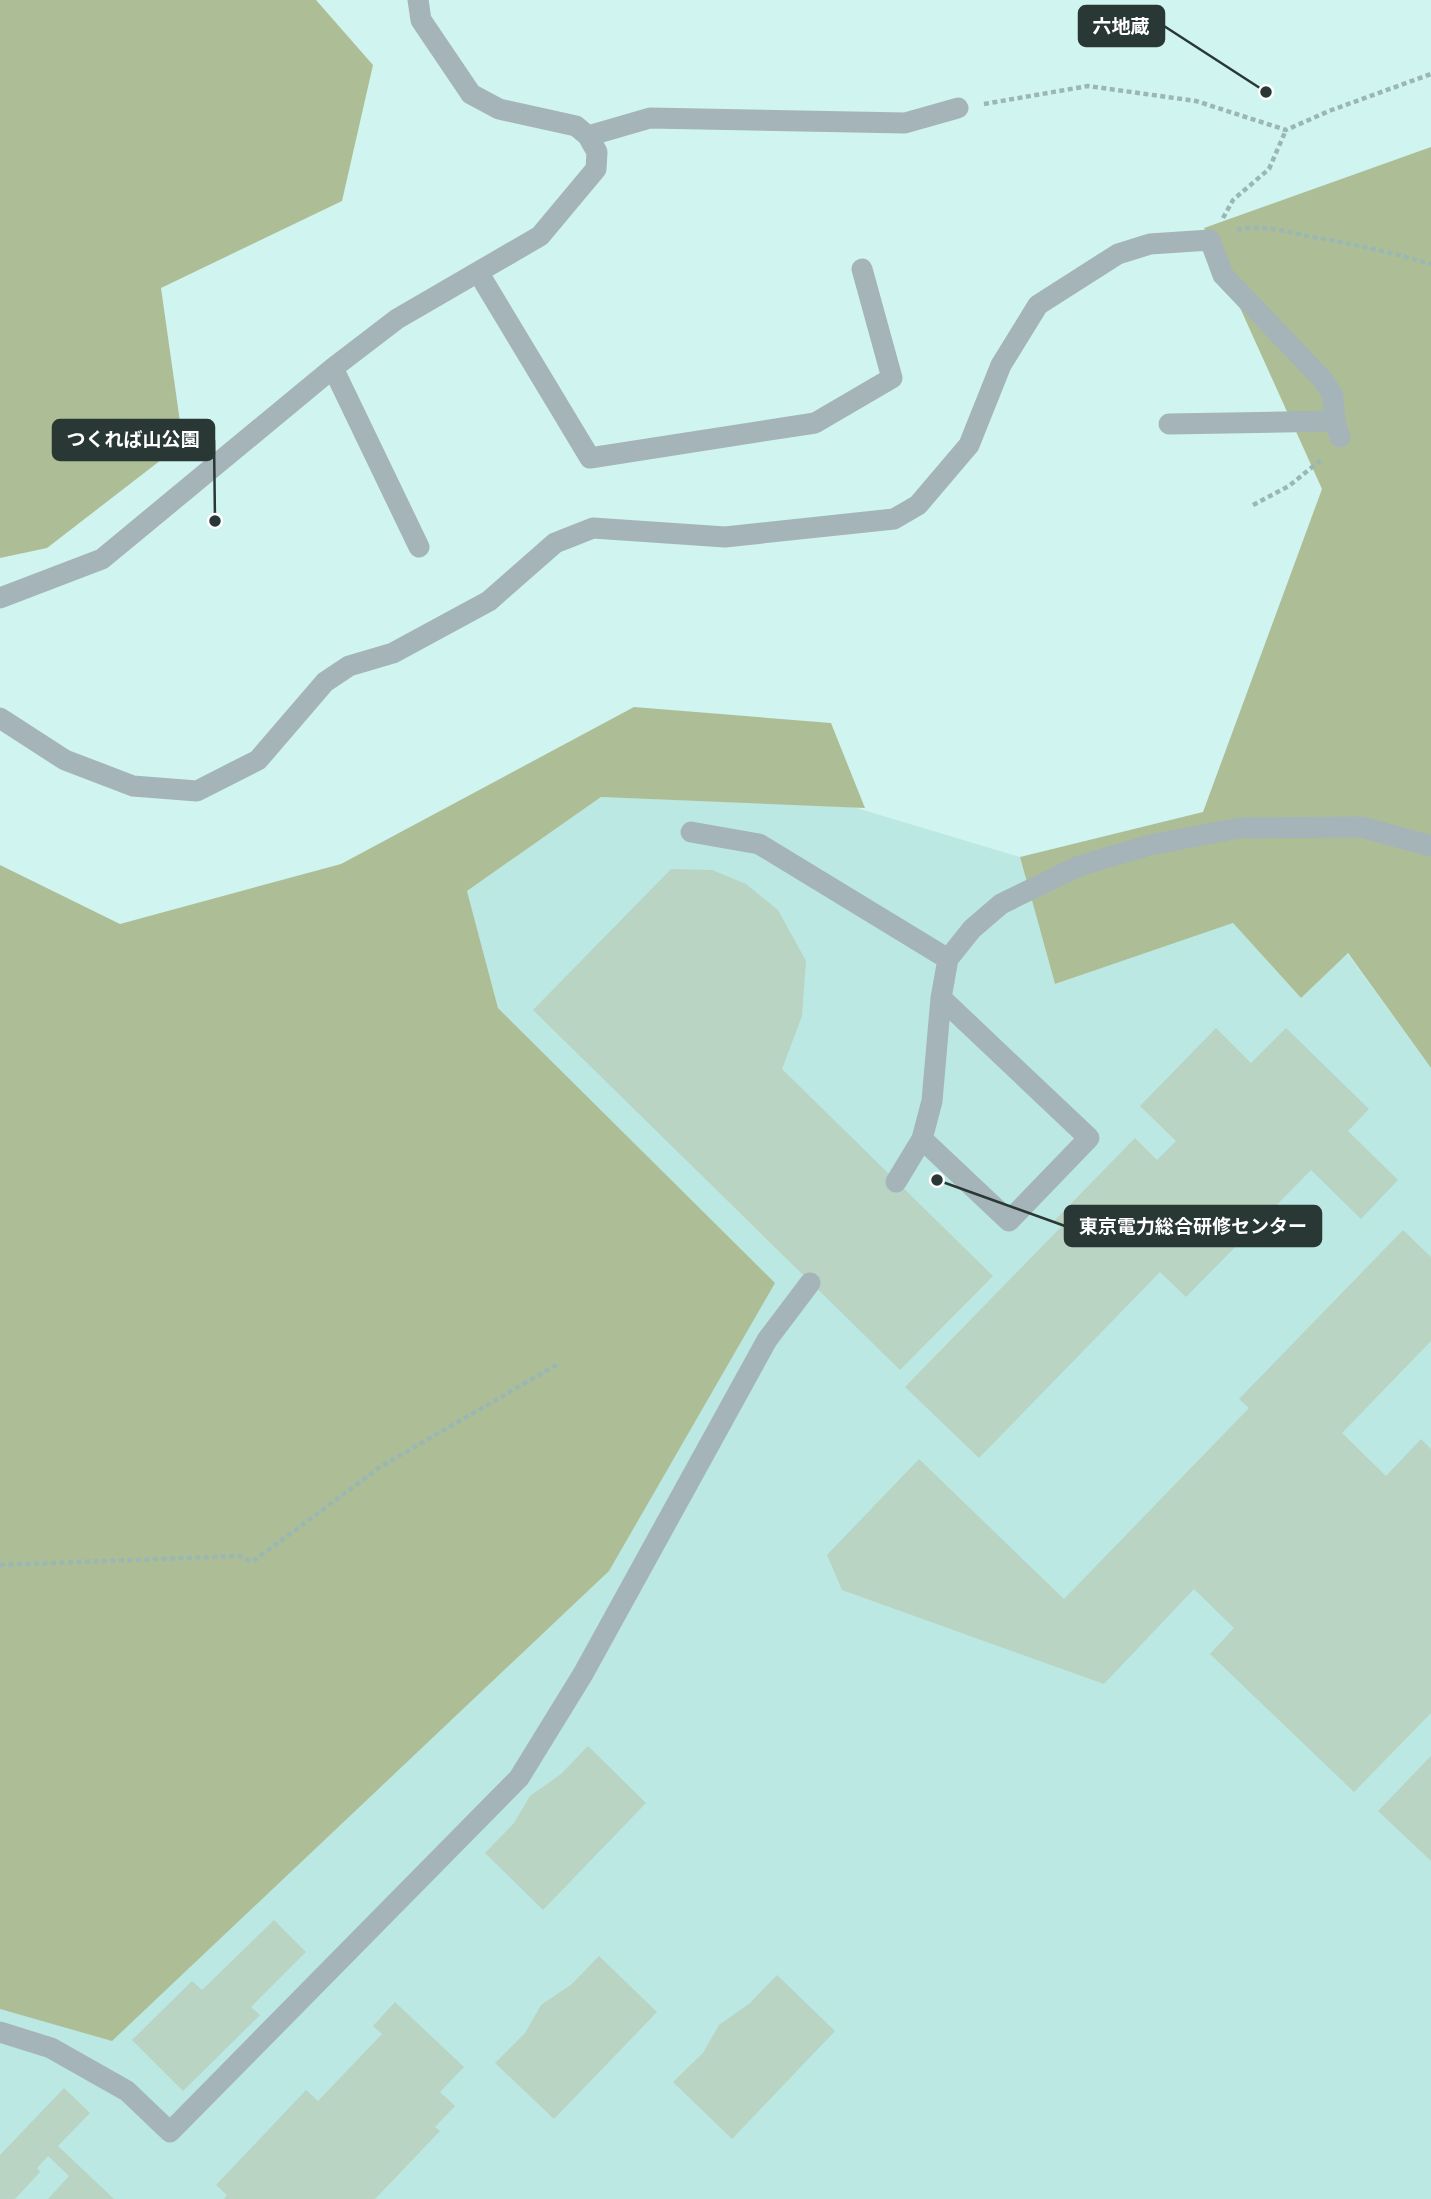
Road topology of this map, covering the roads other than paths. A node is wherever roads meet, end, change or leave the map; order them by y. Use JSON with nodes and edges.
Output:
{"nodes":[{"id":1,"x":418,"y":0,"type":"edge"},
{"id":2,"x":958,"y":108,"type":"road end"},
{"id":3,"x":588,"y":135,"type":"junction"},
{"id":4,"x":862,"y":269,"type":"dead end"},
{"id":5,"x":478,"y":272,"type":"junction"},
{"id":6,"x":333,"y":368,"type":"junction"},
{"id":7,"x":1170,"y":424,"type":"dead end"},
{"id":8,"x":419,"y":547,"type":"dead end"},
{"id":9,"x":0,"y":598,"type":"edge"},
{"id":10,"x":0,"y":718,"type":"edge"},
{"id":11,"x":691,"y":832,"type":"dead end"},
{"id":12,"x":1431,"y":846,"type":"edge"},
{"id":13,"x":948,"y":959,"type":"junction"},
{"id":14,"x":941,"y":998,"type":"junction"},
{"id":15,"x":922,"y":1139,"type":"junction"},
{"id":16,"x":896,"y":1182,"type":"dead end"},
{"id":17,"x":810,"y":1283,"type":"dead end"},
{"id":18,"x":0,"y":2032,"type":"edge"}],
"edges":[{"from":1,"to":3,"type":"street"},
{"from":2,"to":3,"type":"street"},
{"from":3,"to":5,"type":"street"},
{"from":4,"to":5,"type":"street"},
{"from":5,"to":6,"type":"street"},
{"from":6,"to":8,"type":"street"},
{"from":6,"to":9,"type":"street"},
{"from":7,"to":10,"type":"street"},
{"from":11,"to":13,"type":"street"},
{"from":12,"to":13,"type":"street"},
{"from":13,"to":14,"type":"street"},
{"from":14,"to":15,"type":"street"},
{"from":14,"to":15,"type":"street"},
{"from":15,"to":16,"type":"street"},
{"from":17,"to":18,"type":"street"}]}
